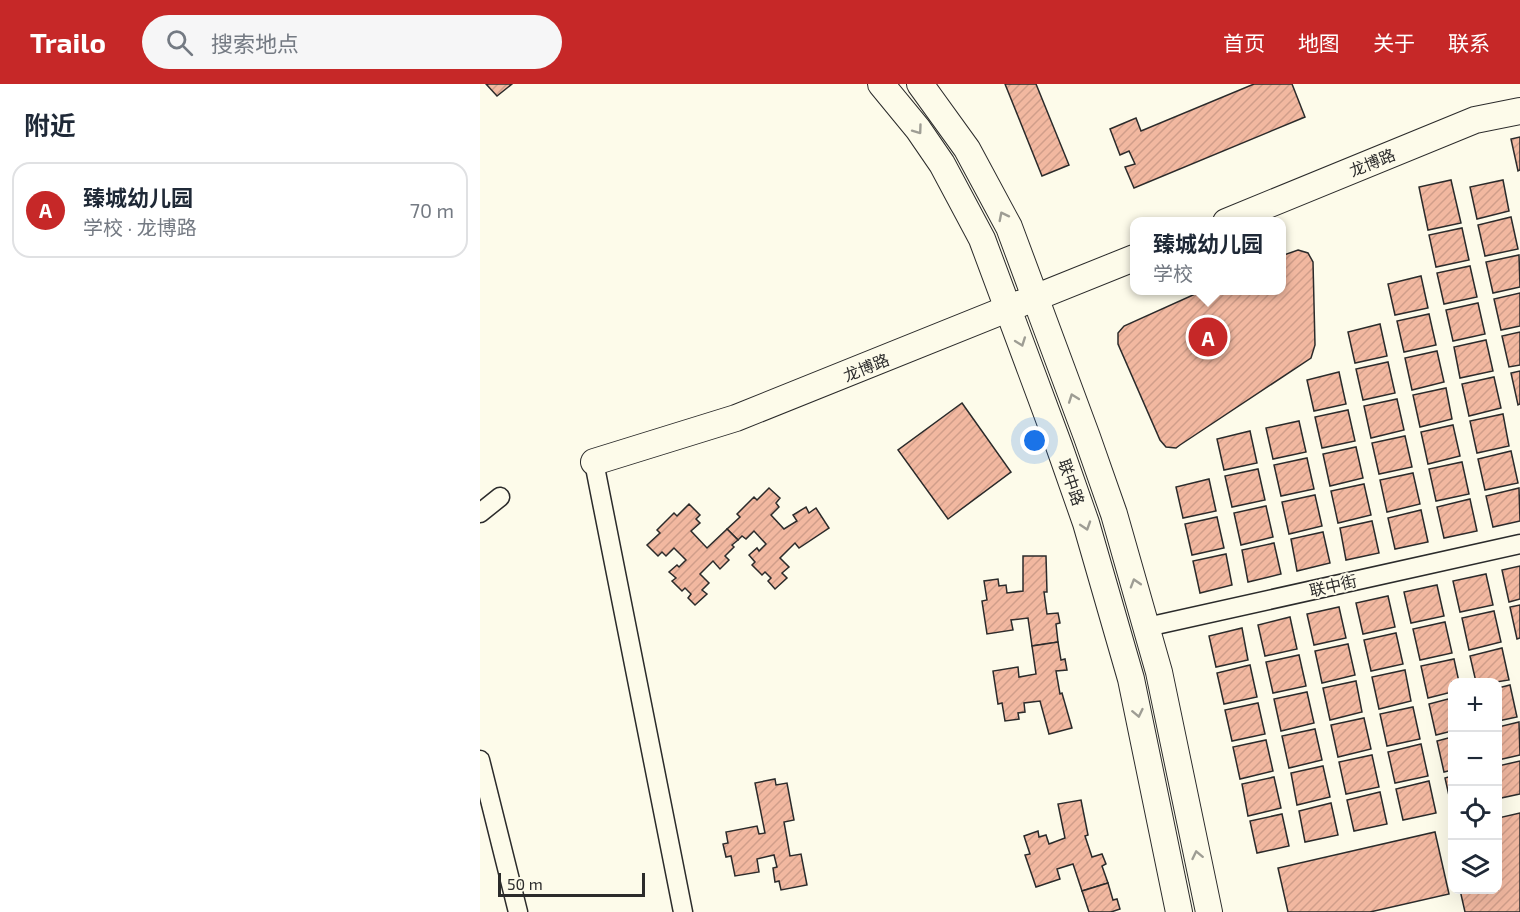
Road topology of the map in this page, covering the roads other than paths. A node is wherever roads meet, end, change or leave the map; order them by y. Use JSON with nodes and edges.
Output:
{"nodes":[{"id":1,"x":881,"y":84,"type":"edge"},
{"id":2,"x":920,"y":84,"type":"edge"},
{"id":3,"x":1520,"y":111,"type":"edge"},
{"id":4,"x":1238,"y":217,"type":"edge"},
{"id":5,"x":1130,"y":260,"type":"edge"},
{"id":6,"x":1036,"y":298,"type":"junction"},
{"id":7,"x":1008,"y":309,"type":"junction"},
{"id":8,"x":594,"y":462,"type":"joint"},
{"id":9,"x":480,"y":495,"type":"edge"},
{"id":10,"x":480,"y":513,"type":"edge"},
{"id":11,"x":1520,"y":544,"type":"edge"},
{"id":12,"x":1147,"y":627,"type":"junction"},
{"id":13,"x":480,"y":760,"type":"edge"},
{"id":14,"x":518,"y":912,"type":"edge"},
{"id":15,"x":683,"y":912,"type":"edge"},
{"id":16,"x":1179,"y":912,"type":"edge"},
{"id":17,"x":1209,"y":912,"type":"edge"}],
"edges":[{"from":1,"to":7,"type":"street","name":"联中路","one_way":true},
{"from":6,"to":2,"type":"street","name":"联中路","one_way":true},
{"from":3,"to":4,"type":"street","name":"龙博路"},
{"from":5,"to":6,"type":"street","name":"龙博路"},
{"from":6,"to":7,"type":"street","name":"龙博路"},
{"from":12,"to":6,"type":"street","name":"联中路","one_way":true},
{"from":7,"to":8,"type":"street","name":"龙博路"},
{"from":7,"to":16,"type":"street","name":"联中路","one_way":true},
{"from":8,"to":15,"type":"street"},
{"from":9,"to":10,"type":"street"},
{"from":11,"to":12,"type":"street","name":"联中街"},
{"from":17,"to":12,"type":"street","name":"联中路","one_way":true},
{"from":13,"to":14,"type":"street"}]}
